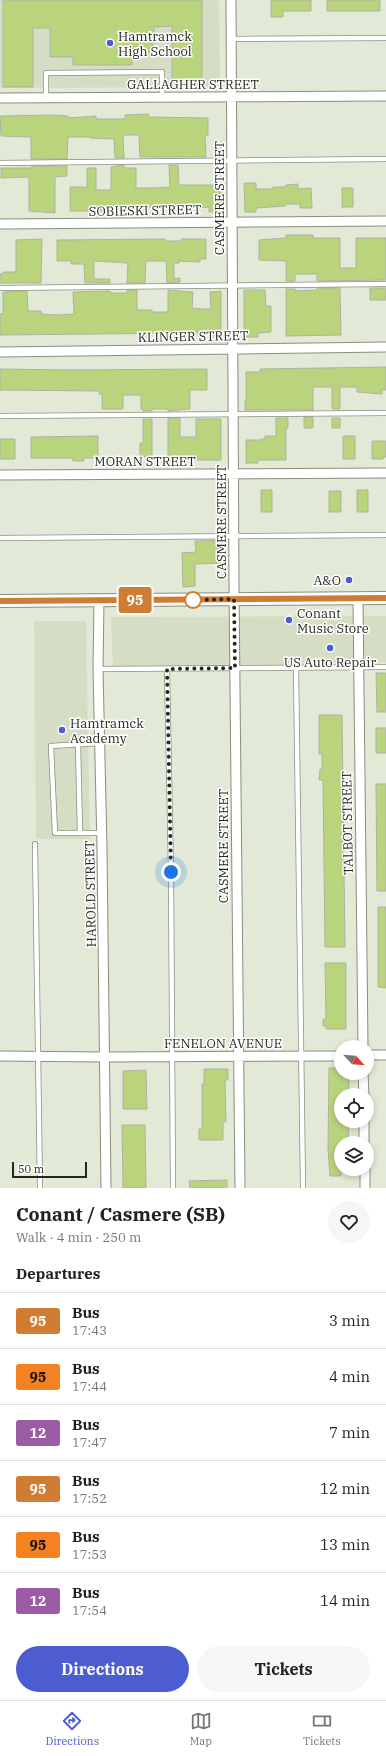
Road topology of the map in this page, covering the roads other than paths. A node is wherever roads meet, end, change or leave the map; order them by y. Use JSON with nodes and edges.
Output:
{"nodes":[{"id":1,"x":231,"y":0,"type":"edge"},
{"id":2,"x":386,"y":38,"type":"edge"},
{"id":3,"x":231,"y":39,"type":"junction"},
{"id":4,"x":386,"y":96,"type":"edge"},
{"id":5,"x":162,"y":97,"type":"junction"},
{"id":6,"x":231,"y":97,"type":"junction"},
{"id":7,"x":0,"y":98,"type":"edge"},
{"id":8,"x":46,"y":98,"type":"junction"},
{"id":9,"x":386,"y":159,"type":"edge"},
{"id":10,"x":232,"y":160,"type":"junction"},
{"id":11,"x":0,"y":163,"type":"edge"},
{"id":12,"x":386,"y":221,"type":"edge"},
{"id":13,"x":232,"y":222,"type":"junction"},
{"id":14,"x":0,"y":224,"type":"edge"},
{"id":15,"x":386,"y":284,"type":"edge"},
{"id":16,"x":232,"y":286,"type":"junction"},
{"id":17,"x":0,"y":288,"type":"edge"},
{"id":18,"x":386,"y":347,"type":"edge"},
{"id":19,"x":233,"y":348,"type":"junction"},
{"id":20,"x":0,"y":352,"type":"edge"},
{"id":21,"x":386,"y":413,"type":"edge"},
{"id":22,"x":233,"y":414,"type":"junction"},
{"id":23,"x":0,"y":416,"type":"edge"},
{"id":24,"x":386,"y":473,"type":"edge"},
{"id":25,"x":233,"y":474,"type":"junction"},
{"id":26,"x":0,"y":475,"type":"edge"},
{"id":27,"x":386,"y":535,"type":"edge"},
{"id":28,"x":234,"y":536,"type":"junction"},
{"id":29,"x":0,"y":538,"type":"edge"},
{"id":30,"x":386,"y":598,"type":"edge"},
{"id":31,"x":234,"y":599,"type":"junction"},
{"id":32,"x":358,"y":599,"type":"junction"},
{"id":33,"x":100,"y":600,"type":"junction"},
{"id":34,"x":0,"y":601,"type":"edge"},
{"id":35,"x":358,"y":667,"type":"junction"},
{"id":36,"x":386,"y":667,"type":"edge"},
{"id":37,"x":235,"y":668,"type":"junction"},
{"id":38,"x":296,"y":668,"type":"junction"},
{"id":39,"x":98,"y":669,"type":"junction"},
{"id":40,"x":167,"y":669,"type":"junction"},
{"id":41,"x":100,"y":743,"type":"junction"},
{"id":42,"x":78,"y":745,"type":"junction"},
{"id":43,"x":80,"y":833,"type":"junction"},
{"id":44,"x":102,"y":833,"type":"junction"},
{"id":45,"x":35,"y":844,"type":"dead end"},
{"id":46,"x":363,"y":1040,"type":"edge"},
{"id":47,"x":386,"y":1054,"type":"edge"},
{"id":48,"x":39,"y":1055,"type":"junction"},
{"id":49,"x":374,"y":1055,"type":"edge"},
{"id":50,"x":0,"y":1056,"type":"edge"},
{"id":51,"x":238,"y":1056,"type":"junction"},
{"id":52,"x":301,"y":1056,"type":"junction"},
{"id":53,"x":334,"y":1056,"type":"edge"},
{"id":54,"x":104,"y":1057,"type":"junction"},
{"id":55,"x":172,"y":1057,"type":"junction"},
{"id":56,"x":365,"y":1176,"type":"edge"},
{"id":57,"x":40,"y":1188,"type":"edge"},
{"id":58,"x":106,"y":1188,"type":"edge"},
{"id":59,"x":174,"y":1188,"type":"edge"},
{"id":60,"x":240,"y":1188,"type":"edge"},
{"id":61,"x":303,"y":1188,"type":"edge"},
{"id":62,"x":365,"y":1188,"type":"edge"}],
"edges":[{"from":1,"to":3,"type":"street","name":"CASMERE STREET"},
{"from":2,"to":3,"type":"lane"},
{"from":3,"to":6,"type":"street","name":"CASMERE STREET"},
{"from":4,"to":6,"type":"street","name":"GALLAGHER STREET"},
{"from":5,"to":6,"type":"street","name":"GALLAGHER STREET"},
{"from":5,"to":8,"type":"street","name":"GALLAGHER STREET"},
{"from":5,"to":8,"type":"lane"},
{"from":6,"to":10,"type":"street","name":"CASMERE STREET"},
{"from":7,"to":8,"type":"street","name":"GALLAGHER STREET"},
{"from":9,"to":10,"type":"lane"},
{"from":10,"to":11,"type":"lane"},
{"from":10,"to":13,"type":"street","name":"CASMERE STREET"},
{"from":12,"to":13,"type":"street","name":"SOBIESKI STREET"},
{"from":13,"to":14,"type":"street","name":"SOBIESKI STREET"},
{"from":13,"to":16,"type":"street","name":"CASMERE STREET"},
{"from":15,"to":16,"type":"lane"},
{"from":16,"to":17,"type":"lane"},
{"from":16,"to":19,"type":"street","name":"CASMERE STREET"},
{"from":18,"to":19,"type":"street","name":"KLINGER STREET"},
{"from":19,"to":20,"type":"street","name":"KLINGER STREET"},
{"from":19,"to":22,"type":"street","name":"CASMERE STREET"},
{"from":21,"to":22,"type":"lane"},
{"from":22,"to":23,"type":"lane"},
{"from":22,"to":25,"type":"street","name":"CASMERE STREET"},
{"from":24,"to":25,"type":"street","name":"MORAN STREET"},
{"from":25,"to":26,"type":"street","name":"MORAN STREET"},
{"from":25,"to":28,"type":"street","name":"CASMERE STREET"},
{"from":27,"to":28,"type":"lane"},
{"from":28,"to":29,"type":"lane"},
{"from":28,"to":31,"type":"street","name":"CASMERE STREET"},
{"from":30,"to":32,"type":"main road"},
{"from":31,"to":32,"type":"main road"},
{"from":31,"to":33,"type":"main road"},
{"from":31,"to":37,"type":"street","name":"CASMERE STREET"},
{"from":32,"to":35,"type":"street","name":"TALBOT STREET"},
{"from":33,"to":34,"type":"main road"},
{"from":33,"to":39,"type":"street","name":"HAROLD STREET"},
{"from":35,"to":36,"type":"lane"},
{"from":35,"to":38,"type":"lane"},
{"from":35,"to":46,"type":"street","name":"TALBOT STREET"},
{"from":37,"to":38,"type":"lane"},
{"from":37,"to":40,"type":"lane"},
{"from":37,"to":51,"type":"street","name":"CASMERE STREET"},
{"from":38,"to":52,"type":"lane"},
{"from":39,"to":40,"type":"lane"},
{"from":39,"to":41,"type":"street","name":"HAROLD STREET"},
{"from":40,"to":55,"type":"lane"},
{"from":41,"to":42,"type":"lane"},
{"from":41,"to":44,"type":"street","name":"HAROLD STREET"},
{"from":42,"to":43,"type":"lane"},
{"from":42,"to":43,"type":"lane"},
{"from":43,"to":44,"type":"lane"},
{"from":44,"to":54,"type":"street","name":"HAROLD STREET"},
{"from":45,"to":48,"type":"lane"},
{"from":47,"to":49,"type":"street"},
{"from":48,"to":50,"type":"street","name":"FENELON AVENUE"},
{"from":48,"to":54,"type":"street","name":"FENELON AVENUE"},
{"from":48,"to":57,"type":"lane"},
{"from":51,"to":52,"type":"street","name":"FENELON AVENUE"},
{"from":51,"to":55,"type":"street","name":"FENELON AVENUE"},
{"from":51,"to":60,"type":"street","name":"CASMERE STREET"},
{"from":52,"to":53,"type":"street","name":"FENELON AVENUE"},
{"from":52,"to":61,"type":"lane"},
{"from":54,"to":55,"type":"street","name":"FENELON AVENUE"},
{"from":54,"to":58,"type":"street","name":"HAROLD STREET"},
{"from":55,"to":59,"type":"lane"},
{"from":56,"to":62,"type":"street"}]}
